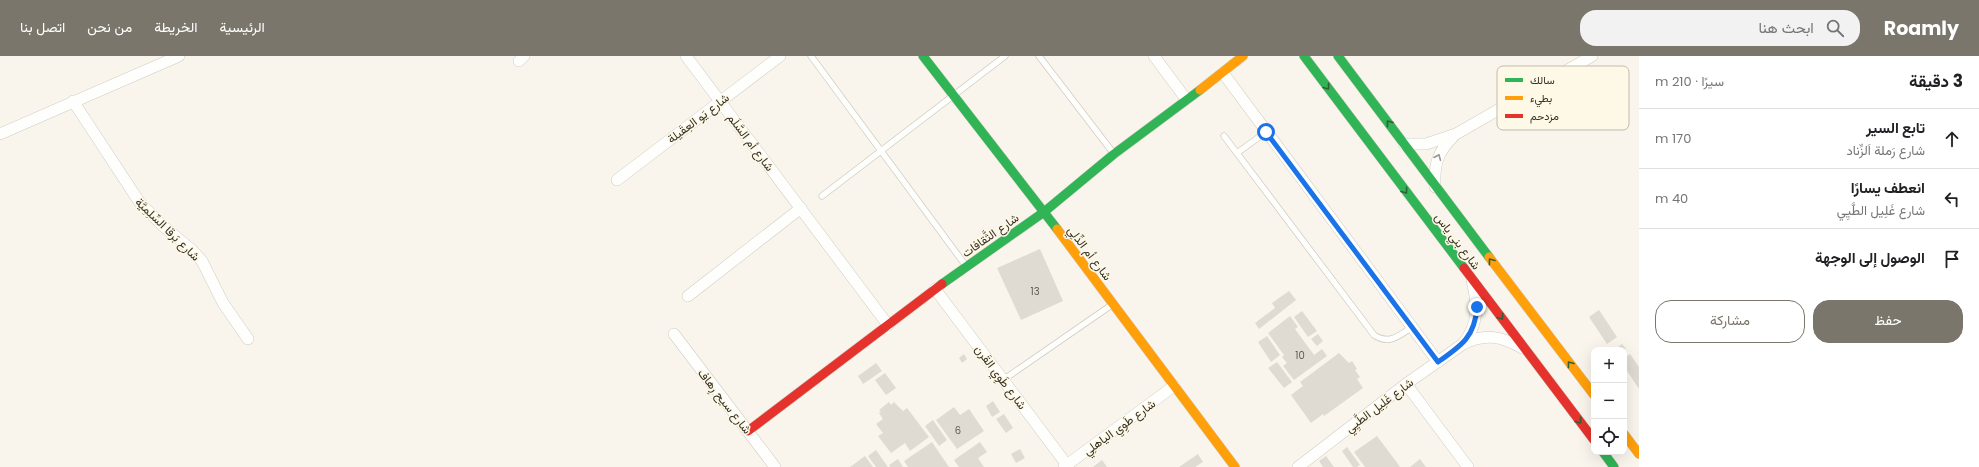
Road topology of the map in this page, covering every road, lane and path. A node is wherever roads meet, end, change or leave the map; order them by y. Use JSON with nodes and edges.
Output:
{"nodes":[{"id":1,"x":179,"y":56,"type":"edge"},
{"id":2,"x":686,"y":56,"type":"edge"},
{"id":3,"x":780,"y":56,"type":"edge"},
{"id":4,"x":810,"y":56,"type":"edge"},
{"id":5,"x":923,"y":56,"type":"edge"},
{"id":6,"x":1005,"y":56,"type":"edge"},
{"id":7,"x":1039,"y":56,"type":"edge"},
{"id":8,"x":1154,"y":56,"type":"edge"},
{"id":9,"x":1243,"y":56,"type":"edge"},
{"id":10,"x":1304,"y":56,"type":"edge"},
{"id":11,"x":1338,"y":56,"type":"edge"},
{"id":12,"x":1592,"y":56,"type":"edge"},
{"id":13,"x":1575,"y":66,"type":"edge"},
{"id":14,"x":1223,"y":73,"type":"junction"},
{"id":15,"x":953,"y":96,"type":"junction"},
{"id":16,"x":1186,"y":99,"type":"junction"},
{"id":17,"x":73,"y":101,"type":"junction"},
{"id":18,"x":720,"y":101,"type":"junction"},
{"id":19,"x":1497,"y":110,"type":"edge"},
{"id":20,"x":1266,"y":132,"type":"junction"},
{"id":21,"x":0,"y":134,"type":"edge"},
{"id":22,"x":1456,"y":134,"type":"junction"},
{"id":23,"x":1224,"y":136,"type":"dead end"},
{"id":24,"x":1404,"y":144,"type":"junction"},
{"id":25,"x":881,"y":151,"type":"junction"},
{"id":26,"x":1237,"y":153,"type":"junction"},
{"id":27,"x":1114,"y":154,"type":"junction"},
{"id":28,"x":617,"y":180,"type":"dead end"},
{"id":29,"x":1435,"y":186,"type":"junction"},
{"id":30,"x":822,"y":196,"type":"dead end"},
{"id":31,"x":801,"y":208,"type":"junction"},
{"id":32,"x":1044,"y":212,"type":"junction"},
{"id":33,"x":966,"y":266,"type":"junction"},
{"id":34,"x":1471,"y":278,"type":"junction"},
{"id":35,"x":935,"y":289,"type":"junction"},
{"id":36,"x":688,"y":296,"type":"dead end"},
{"id":37,"x":1113,"y":304,"type":"junction"},
{"id":38,"x":888,"y":325,"type":"junction"},
{"id":39,"x":1412,"y":327,"type":"junction"},
{"id":40,"x":674,"y":334,"type":"dead end"},
{"id":41,"x":248,"y":339,"type":"dead end"},
{"id":42,"x":1463,"y":344,"type":"junction"},
{"id":43,"x":1525,"y":349,"type":"junction"},
{"id":44,"x":1438,"y":362,"type":"junction"},
{"id":45,"x":1003,"y":380,"type":"junction"},
{"id":46,"x":1406,"y":384,"type":"junction"},
{"id":47,"x":1174,"y":386,"type":"junction"},
{"id":48,"x":1591,"y":391,"type":"edge"},
{"id":49,"x":748,"y":432,"type":"junction"},
{"id":50,"x":1591,"y":436,"type":"edge"},
{"id":51,"x":1627,"y":438,"type":"edge"},
{"id":52,"x":1639,"y":454,"type":"edge"},
{"id":53,"x":1605,"y":455,"type":"edge"},
{"id":54,"x":1066,"y":466,"type":"edge"},
{"id":55,"x":775,"y":467,"type":"edge"},
{"id":56,"x":1235,"y":467,"type":"edge"},
{"id":57,"x":1298,"y":467,"type":"edge"},
{"id":58,"x":1468,"y":467,"type":"edge"},
{"id":59,"x":1614,"y":467,"type":"edge"}],
"edges":[{"from":1,"to":17,"type":"street"},
{"from":2,"to":18,"type":"street","name":"شارع أم السَّلَم"},
{"from":3,"to":18,"type":"street","name":"شارع يَو العِقَيلة"},
{"from":4,"to":25,"type":"lane"},
{"from":5,"to":15,"type":"street","name":"شارع أم الدِّلِي"},
{"from":6,"to":15,"type":"lane"},
{"from":7,"to":27,"type":"lane"},
{"from":8,"to":16,"type":"street"},
{"from":9,"to":14,"type":"street","name":"شارع الثَّقافات"},
{"from":10,"to":34,"type":"street","name":"شارع بني ياس","one_way":true},
{"from":24,"to":11,"type":"street","name":"شارع بني ياس","one_way":true},
{"from":12,"to":13,"type":"street"},
{"from":14,"to":16,"type":"street","name":"شارع الثَّقافات"},
{"from":14,"to":20,"type":"street"},
{"from":15,"to":25,"type":"lane"},
{"from":15,"to":32,"type":"street","name":"شارع أم الدِّلِي"},
{"from":16,"to":27,"type":"street","name":"شارع الثَّقافات"},
{"from":17,"to":21,"type":"street"},
{"from":17,"to":41,"type":"street","name":"شارع بَرقا السِّلِمِيَّة"},
{"from":18,"to":28,"type":"street","name":"شارع يَو العِقَيلة"},
{"from":18,"to":31,"type":"street","name":"شارع أم السَّلَم"},
{"from":19,"to":22,"type":"street"},
{"from":20,"to":26,"type":"lane"},
{"from":20,"to":39,"type":"street"},
{"from":22,"to":24,"type":"street"},
{"from":29,"to":22,"type":"street","one_way":true},
{"from":23,"to":26,"type":"lane"},
{"from":24,"to":29,"type":"street","name":"شارع بني ياس"},
{"from":25,"to":30,"type":"lane"},
{"from":25,"to":33,"type":"lane"},
{"from":26,"to":39,"type":"lane"},
{"from":27,"to":32,"type":"street","name":"شارع الثَّقافات"},
{"from":48,"to":29,"type":"street","name":"شارع بني ياس","one_way":true},
{"from":31,"to":36,"type":"street"},
{"from":31,"to":38,"type":"street","name":"شارع أم السَّلَم"},
{"from":32,"to":33,"type":"street","name":"شارع الثَّقافات"},
{"from":32,"to":37,"type":"street","name":"شارع أم الدِّلِي"},
{"from":33,"to":35,"type":"street","name":"شارع الثَّقافات"},
{"from":34,"to":42,"type":"street","name":"شارع غَلِيل الطَّيِي"},
{"from":34,"to":43,"type":"street","name":"شارع بني ياس","one_way":true},
{"from":35,"to":38,"type":"street","name":"شارع الثَّقافات"},
{"from":35,"to":45,"type":"street","name":"شارع طَوِي القَرن"},
{"from":37,"to":45,"type":"lane"},
{"from":37,"to":47,"type":"street","name":"شارع أم الدِّلِي"},
{"from":38,"to":49,"type":"street","name":"شارع الثَّقافات"},
{"from":39,"to":44,"type":"street"},
{"from":40,"to":49,"type":"street","name":"شارع سيح رِهاف"},
{"from":42,"to":43,"type":"street","name":"شارع غَلِيل الطَّيِي"},
{"from":42,"to":44,"type":"street","name":"شارع غَلِيل الطَّيِي"},
{"from":43,"to":50,"type":"street","name":"شارع بني ياس","one_way":true},
{"from":44,"to":46,"type":"street","name":"شارع غَلِيل الطَّيِي"},
{"from":45,"to":54,"type":"street","name":"شارع طَوِي القَرن"},
{"from":46,"to":57,"type":"street","name":"شارع غَلِيل الطَّيِي"},
{"from":46,"to":58,"type":"street"},
{"from":47,"to":54,"type":"street","name":"شارع طَوِي الياهلِي"},
{"from":47,"to":56,"type":"street","name":"شارع أم الدِّلِي"},
{"from":49,"to":55,"type":"street","name":"شارع سيح رِهاف"},
{"from":51,"to":52,"type":"street"},
{"from":53,"to":59,"type":"street"}]}
